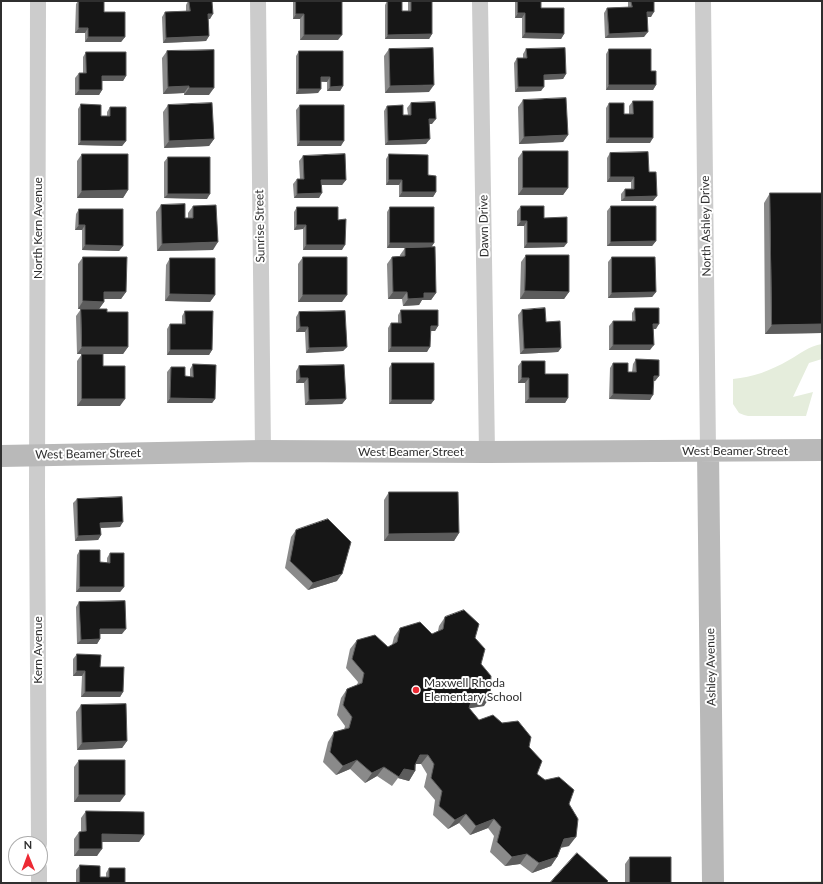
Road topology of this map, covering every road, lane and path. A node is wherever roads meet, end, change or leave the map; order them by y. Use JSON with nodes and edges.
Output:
{"nodes":[{"id":1,"x":38,"y":1,"type":"edge"},
{"id":2,"x":258,"y":1,"type":"edge"},
{"id":3,"x":480,"y":1,"type":"edge"},
{"id":4,"x":703,"y":1,"type":"edge"},
{"id":5,"x":822,"y":450,"type":"edge"},
{"id":6,"x":262,"y":451,"type":"junction"},
{"id":7,"x":708,"y":451,"type":"junction"},
{"id":8,"x":487,"y":452,"type":"junction"},
{"id":9,"x":38,"y":455,"type":"junction"},
{"id":10,"x":1,"y":456,"type":"edge"},
{"id":11,"x":39,"y":836,"type":"edge"},
{"id":12,"x":713,"y":883,"type":"edge"}],
"edges":[{"from":1,"to":9,"type":"street","name":"North Kern Avenue"},
{"from":2,"to":6,"type":"street","name":"Sunrise Street"},
{"from":3,"to":8,"type":"street","name":"Dawn Drive"},
{"from":4,"to":7,"type":"street","name":"North Ashley Drive"},
{"from":5,"to":7,"type":"street","name":"West Beamer Street"},
{"from":6,"to":8,"type":"street","name":"West Beamer Street"},
{"from":6,"to":9,"type":"street","name":"West Beamer Street"},
{"from":7,"to":8,"type":"street","name":"West Beamer Street"},
{"from":7,"to":12,"type":"street","name":"Ashley Avenue"},
{"from":9,"to":10,"type":"street","name":"West Beamer Street"},
{"from":9,"to":11,"type":"street","name":"Kern Avenue"}]}
